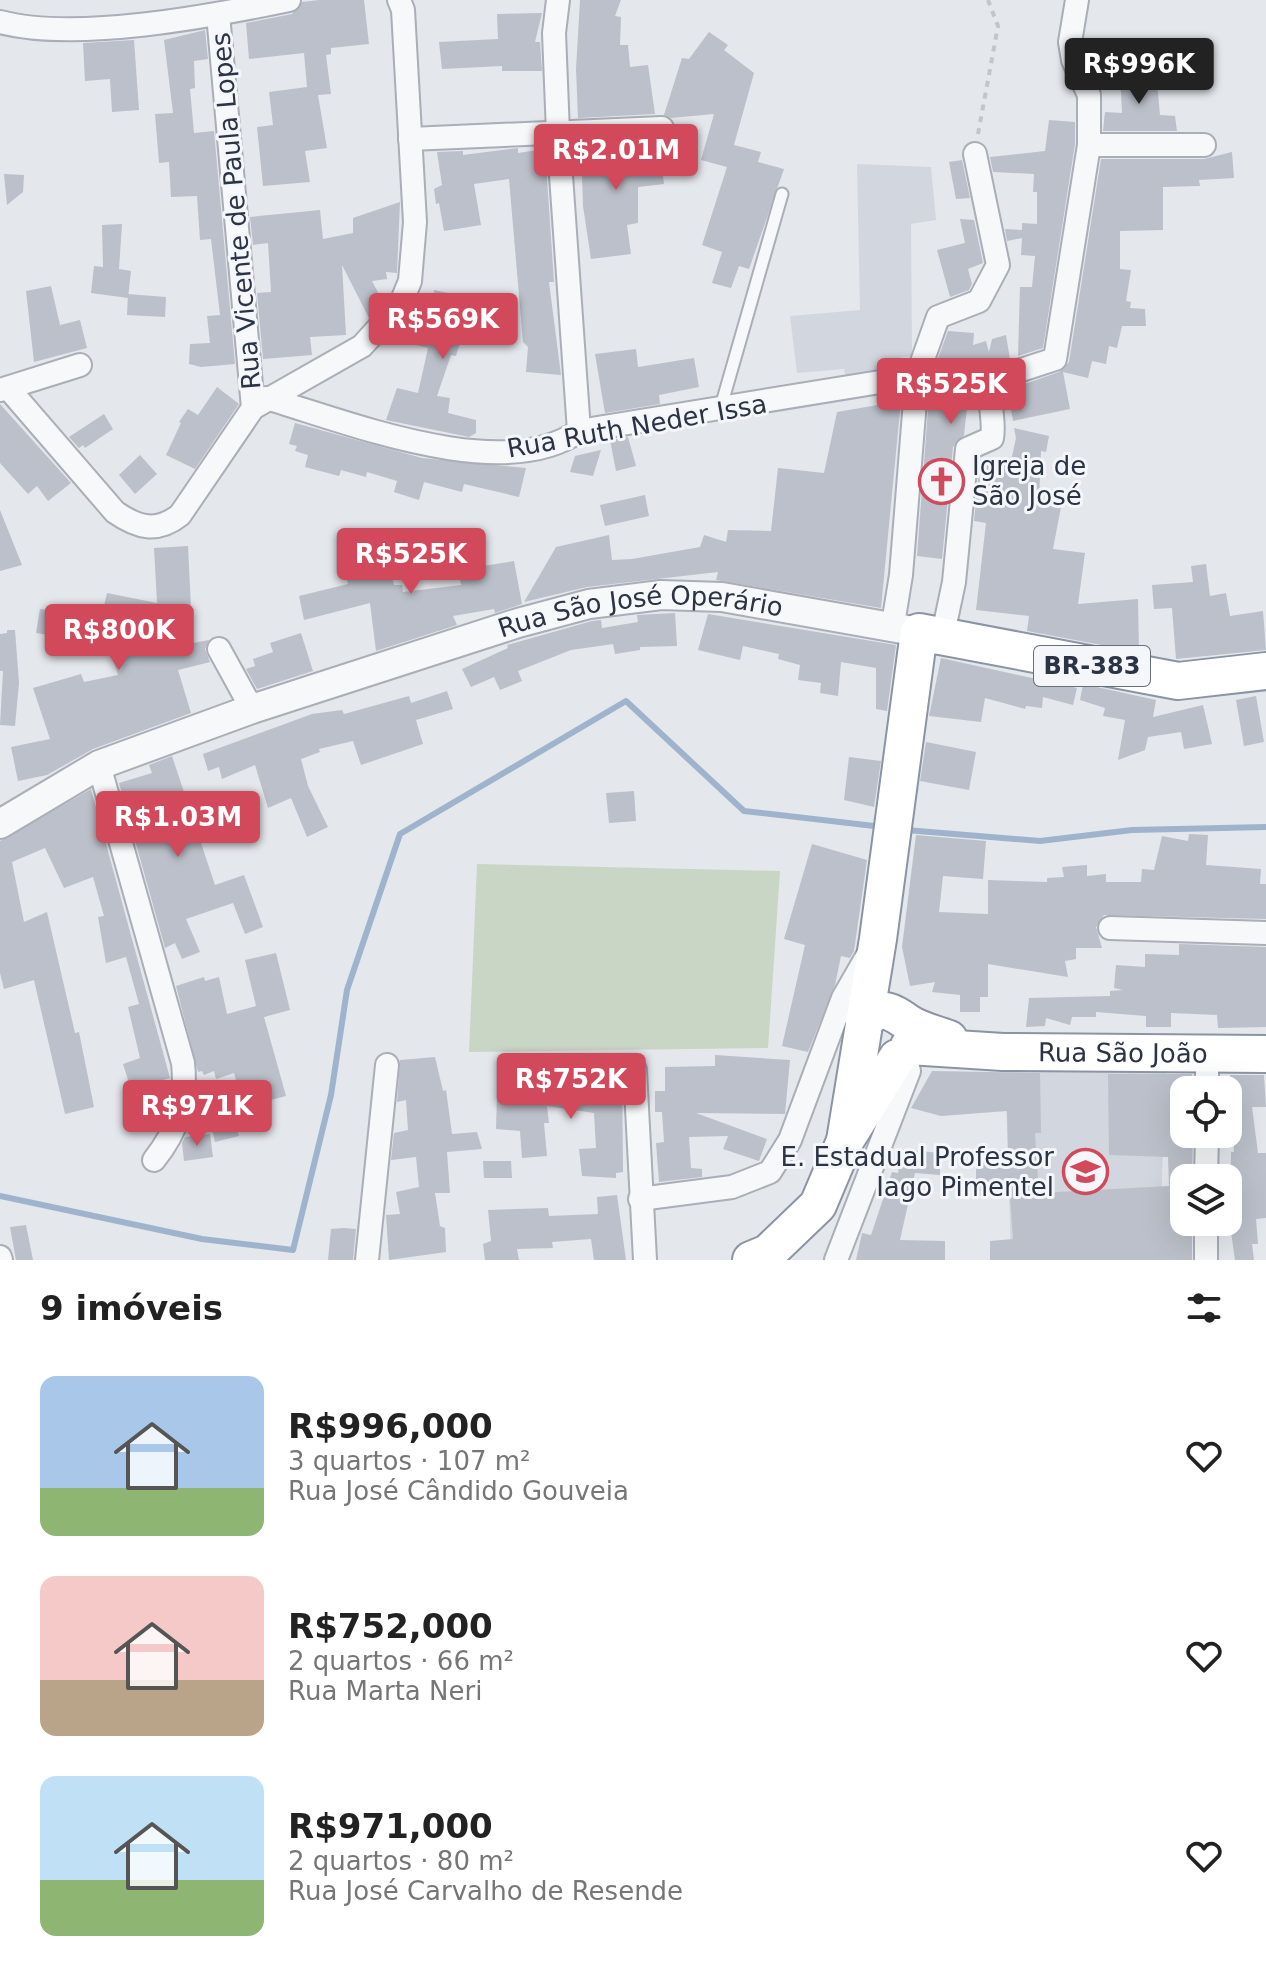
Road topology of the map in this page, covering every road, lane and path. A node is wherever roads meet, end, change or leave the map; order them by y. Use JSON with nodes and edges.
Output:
{"nodes":[{"id":1,"x":289,"y":0,"type":"edge"},
{"id":2,"x":399,"y":0,"type":"edge"},
{"id":3,"x":558,"y":0,"type":"edge"},
{"id":4,"x":988,"y":0,"type":"edge"},
{"id":5,"x":1077,"y":0,"type":"edge"},
{"id":6,"x":218,"y":14,"type":"junction"},
{"id":7,"x":0,"y":22,"type":"edge"},
{"id":8,"x":662,"y":128,"type":"dead end"},
{"id":9,"x":558,"y":133,"type":"junction"},
{"id":10,"x":410,"y":139,"type":"junction"},
{"id":11,"x":1089,"y":145,"type":"junction"},
{"id":12,"x":1204,"y":145,"type":"dead end"},
{"id":13,"x":975,"y":154,"type":"joint"},
{"id":14,"x":782,"y":194,"type":"dead end"},
{"id":15,"x":80,"y":365,"type":"dead end"},
{"id":16,"x":917,"y":376,"type":"junction"},
{"id":17,"x":4,"y":389,"type":"edge"},
{"id":18,"x":259,"y":403,"type":"junction"},
{"id":19,"x":720,"y":411,"type":"junction"},
{"id":20,"x":579,"y":431,"type":"junction"},
{"id":21,"x":918,"y":632,"type":"junction"},
{"id":22,"x":219,"y":649,"type":"dead end"},
{"id":23,"x":1266,"y":671,"type":"edge"},
{"id":24,"x":252,"y":709,"type":"junction"},
{"id":25,"x":99,"y":765,"type":"junction"},
{"id":26,"x":0,"y":799,"type":"edge"},
{"id":27,"x":42,"y":800,"type":"junction"},
{"id":28,"x":0,"y":824,"type":"edge"},
{"id":29,"x":1110,"y":928,"type":"dead end"},
{"id":30,"x":1266,"y":933,"type":"edge"},
{"id":31,"x":877,"y":947,"type":"junction"},
{"id":32,"x":891,"y":1035,"type":"junction"},
{"id":33,"x":1207,"y":1054,"type":"junction"},
{"id":34,"x":1266,"y":1054,"type":"edge"},
{"id":35,"x":387,"y":1065,"type":"dead end"},
{"id":36,"x":635,"y":1070,"type":"dead end"},
{"id":37,"x":1207,"y":1076,"type":"edge"},
{"id":38,"x":154,"y":1160,"type":"dead end"},
{"id":39,"x":640,"y":1199,"type":"junction"},
{"id":40,"x":1206,"y":1236,"type":"edge"},
{"id":41,"x":367,"y":1260,"type":"edge"},
{"id":42,"x":645,"y":1260,"type":"edge"},
{"id":43,"x":751,"y":1260,"type":"edge"},
{"id":44,"x":836,"y":1260,"type":"edge"},
{"id":45,"x":1206,"y":1260,"type":"edge"}],
"edges":[{"from":1,"to":6,"type":"street"},
{"from":2,"to":10,"type":"street"},
{"from":3,"to":9,"type":"street"},
{"from":4,"to":13,"type":"path"},
{"from":5,"to":11,"type":"street"},
{"from":6,"to":7,"type":"street"},
{"from":6,"to":18,"type":"street","name":"Rua Vicente de Paula Lopes"},
{"from":8,"to":9,"type":"street"},
{"from":9,"to":10,"type":"street"},
{"from":9,"to":20,"type":"street"},
{"from":10,"to":18,"type":"street"},
{"from":11,"to":12,"type":"street"},
{"from":11,"to":21,"type":"street"},
{"from":13,"to":16,"type":"street"},
{"from":14,"to":19,"type":"lane"},
{"from":15,"to":17,"type":"street"},
{"from":16,"to":19,"type":"street","name":"Rua Ruth Neder Issa"},
{"from":16,"to":21,"type":"street"},
{"from":17,"to":18,"type":"street"},
{"from":18,"to":20,"type":"street","name":"Rua Ruth Neder Issa"},
{"from":19,"to":20,"type":"street","name":"Rua Ruth Neder Issa"},
{"from":21,"to":23,"type":"highway","name":"Rua São José Operário","number":"BR-383"},
{"from":21,"to":24,"type":"street","name":"Rua São José Operário"},
{"from":21,"to":31,"type":"highway"},
{"from":22,"to":24,"type":"street"},
{"from":24,"to":25,"type":"street","name":"Rua São José Operário"},
{"from":25,"to":27,"type":"street","name":"Rua São José Operário"},
{"from":25,"to":38,"type":"street"},
{"from":26,"to":27,"type":"street"},
{"from":27,"to":28,"type":"street","name":"Rua São José Operário"},
{"from":29,"to":30,"type":"street"},
{"from":31,"to":32,"type":"highway"},
{"from":31,"to":39,"type":"street"},
{"from":32,"to":33,"type":"highway","name":"Rua São João"},
{"from":32,"to":43,"type":"highway"},
{"from":32,"to":44,"type":"street"},
{"from":33,"to":34,"type":"highway","name":"Rua São João"},
{"from":33,"to":37,"type":"street"},
{"from":35,"to":41,"type":"street"},
{"from":36,"to":39,"type":"street"},
{"from":39,"to":42,"type":"street"},
{"from":40,"to":45,"type":"street"}]}
